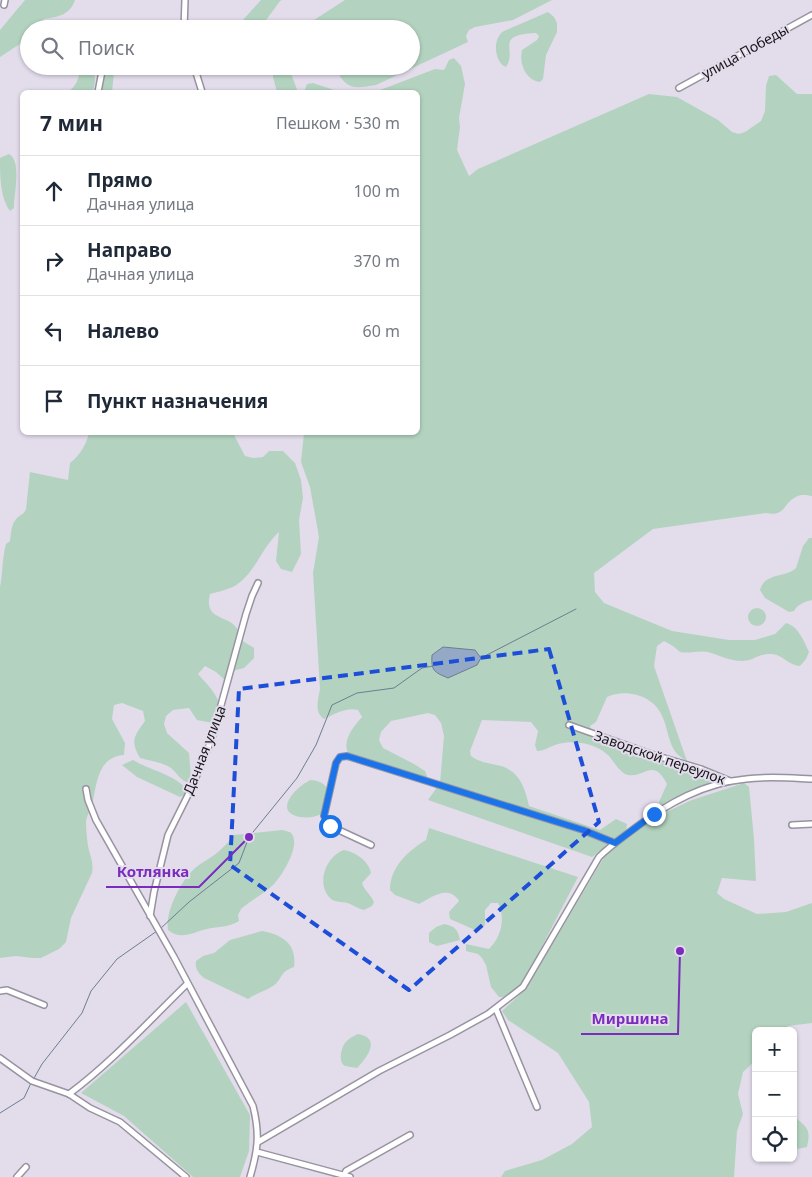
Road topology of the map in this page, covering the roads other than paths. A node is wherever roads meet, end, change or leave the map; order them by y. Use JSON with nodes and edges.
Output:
{"nodes":[{"id":1,"x":185,"y":0,"type":"edge"},
{"id":2,"x":812,"y":15,"type":"edge"},
{"id":3,"x":184,"y":20,"type":"edge"},
{"id":4,"x":101,"y":75,"type":"edge"},
{"id":5,"x":197,"y":75,"type":"edge"},
{"id":6,"x":679,"y":88,"type":"dead end"},
{"id":7,"x":98,"y":90,"type":"edge"},
{"id":8,"x":201,"y":90,"type":"edge"},
{"id":9,"x":258,"y":583,"type":"dead end"},
{"id":10,"x":569,"y":725,"type":"dead end"},
{"id":11,"x":812,"y":779,"type":"edge"},
{"id":12,"x":731,"y":782,"type":"junction"},
{"id":13,"x":86,"y":789,"type":"dead end"},
{"id":14,"x":812,"y":824,"type":"edge"},
{"id":15,"x":792,"y":825,"type":"dead end"},
{"id":16,"x":615,"y":843,"type":"junction"},
{"id":17,"x":371,"y":845,"type":"dead end"},
{"id":18,"x":150,"y":916,"type":"junction"},
{"id":19,"x":187,"y":984,"type":"junction"},
{"id":20,"x":0,"y":991,"type":"edge"},
{"id":21,"x":44,"y":1005,"type":"dead end"},
{"id":22,"x":496,"y":1010,"type":"junction"},
{"id":23,"x":0,"y":1058,"type":"edge"},
{"id":24,"x":69,"y":1094,"type":"junction"},
{"id":25,"x":537,"y":1107,"type":"dead end"},
{"id":26,"x":410,"y":1135,"type":"dead end"},
{"id":27,"x":258,"y":1142,"type":"junction"},
{"id":28,"x":257,"y":1152,"type":"junction"},
{"id":29,"x":26,"y":1168,"type":"dead end"},
{"id":30,"x":346,"y":1176,"type":"edge"},
{"id":31,"x":17,"y":1177,"type":"edge"},
{"id":32,"x":186,"y":1177,"type":"edge"},
{"id":33,"x":250,"y":1177,"type":"edge"}],
"edges":[{"from":1,"to":3,"type":"street"},
{"from":2,"to":6,"type":"street","name":"улица Победы"},
{"from":4,"to":7,"type":"street"},
{"from":5,"to":8,"type":"street"},
{"from":9,"to":18,"type":"street","name":"Дачная улица"},
{"from":10,"to":12,"type":"street","name":"Заводской переулок"},
{"from":11,"to":12,"type":"street","name":"Заводской переулок"},
{"from":12,"to":16,"type":"street"},
{"from":13,"to":18,"type":"street"},
{"from":14,"to":15,"type":"street"},
{"from":16,"to":17,"type":"street"},
{"from":16,"to":22,"type":"street"},
{"from":18,"to":19,"type":"street"},
{"from":19,"to":24,"type":"street"},
{"from":19,"to":27,"type":"street"},
{"from":20,"to":21,"type":"street"},
{"from":22,"to":25,"type":"street"},
{"from":22,"to":27,"type":"street"},
{"from":23,"to":24,"type":"street"},
{"from":24,"to":32,"type":"street"},
{"from":26,"to":30,"type":"street"},
{"from":27,"to":28,"type":"street"},
{"from":28,"to":30,"type":"street"},
{"from":28,"to":33,"type":"street"},
{"from":29,"to":31,"type":"street"}]}
